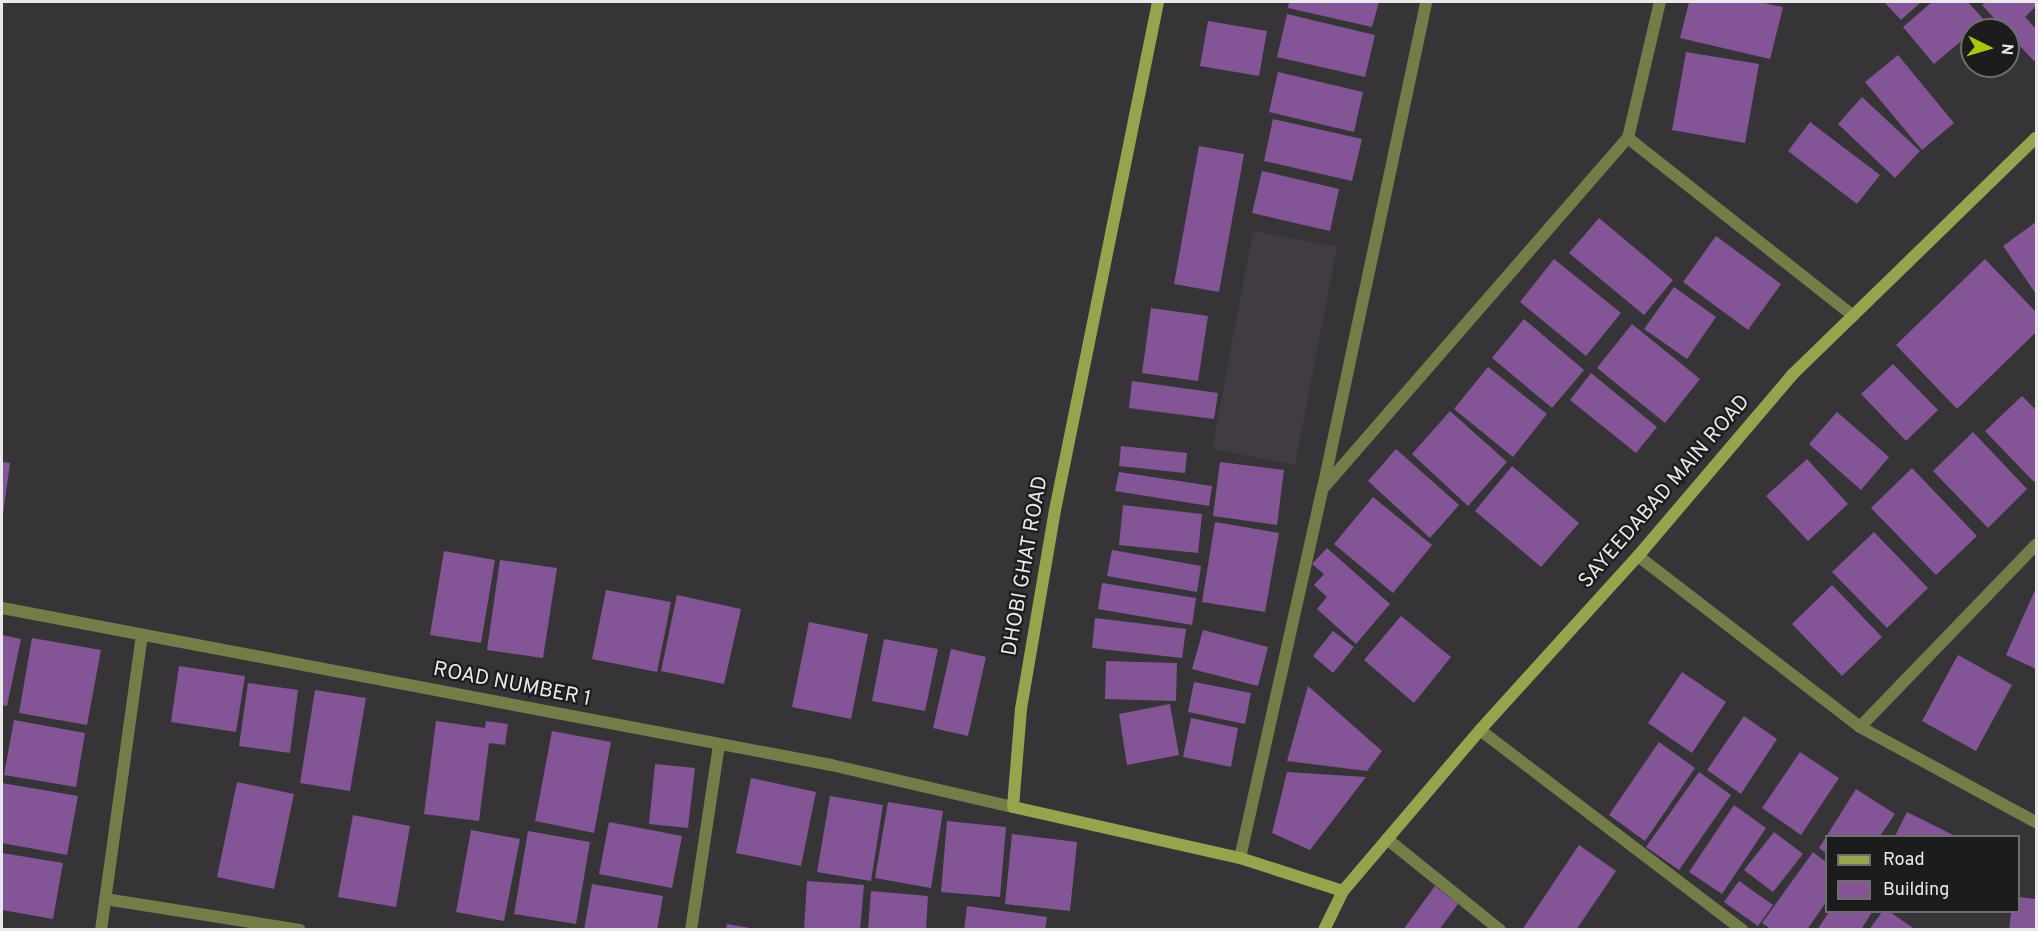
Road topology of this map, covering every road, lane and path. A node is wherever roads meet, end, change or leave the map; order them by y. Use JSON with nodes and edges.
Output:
{"nodes":[{"id":1,"x":1158,"y":2,"type":"edge"},
{"id":2,"x":1426,"y":2,"type":"edge"},
{"id":3,"x":1660,"y":2,"type":"edge"},
{"id":4,"x":1628,"y":138,"type":"junction"},
{"id":5,"x":2037,"y":138,"type":"edge"},
{"id":6,"x":1853,"y":316,"type":"junction"},
{"id":7,"x":1323,"y":488,"type":"junction"},
{"id":8,"x":2037,"y":545,"type":"edge"},
{"id":9,"x":1638,"y":556,"type":"junction"},
{"id":10,"x":2,"y":608,"type":"edge"},
{"id":11,"x":142,"y":634,"type":"junction"},
{"id":12,"x":1860,"y":727,"type":"junction"},
{"id":13,"x":1480,"y":730,"type":"junction"},
{"id":14,"x":719,"y":744,"type":"junction"},
{"id":15,"x":1013,"y":807,"type":"junction"},
{"id":16,"x":2037,"y":822,"type":"edge"},
{"id":17,"x":1387,"y":839,"type":"junction"},
{"id":18,"x":1240,"y":858,"type":"junction"},
{"id":19,"x":1342,"y":891,"type":"junction"},
{"id":20,"x":105,"y":899,"type":"junction"},
{"id":21,"x":101,"y":930,"type":"edge"},
{"id":22,"x":300,"y":930,"type":"edge"},
{"id":23,"x":691,"y":930,"type":"edge"},
{"id":24,"x":1324,"y":930,"type":"edge"},
{"id":25,"x":1500,"y":930,"type":"edge"},
{"id":26,"x":1743,"y":930,"type":"edge"}],
"edges":[{"from":1,"to":15,"type":"main road","name":"DHOBI GHAT ROAD"},
{"from":2,"to":7,"type":"street"},
{"from":3,"to":4,"type":"street"},
{"from":4,"to":6,"type":"street"},
{"from":4,"to":7,"type":"street"},
{"from":5,"to":6,"type":"main road","name":"SAYEEDABAD MAIN ROAD"},
{"from":6,"to":9,"type":"main road","name":"SAYEEDABAD MAIN ROAD"},
{"from":7,"to":18,"type":"street"},
{"from":8,"to":12,"type":"street"},
{"from":9,"to":12,"type":"street"},
{"from":9,"to":13,"type":"main road","name":"SAYEEDABAD MAIN ROAD"},
{"from":10,"to":11,"type":"street","name":"ROAD NUMBER 1"},
{"from":11,"to":14,"type":"street","name":"ROAD NUMBER 1"},
{"from":11,"to":20,"type":"street"},
{"from":12,"to":16,"type":"street"},
{"from":13,"to":17,"type":"main road","name":"SAYEEDABAD MAIN ROAD"},
{"from":13,"to":26,"type":"street"},
{"from":14,"to":15,"type":"street","name":"ROAD NUMBER 1"},
{"from":14,"to":23,"type":"street"},
{"from":15,"to":18,"type":"main road"},
{"from":17,"to":19,"type":"main road","name":"SAYEEDABAD MAIN ROAD"},
{"from":17,"to":25,"type":"street"},
{"from":18,"to":19,"type":"main road"},
{"from":19,"to":24,"type":"main road","name":"SAYEEDABAD MAIN ROAD"},
{"from":20,"to":21,"type":"street"},
{"from":20,"to":22,"type":"street"}]}
